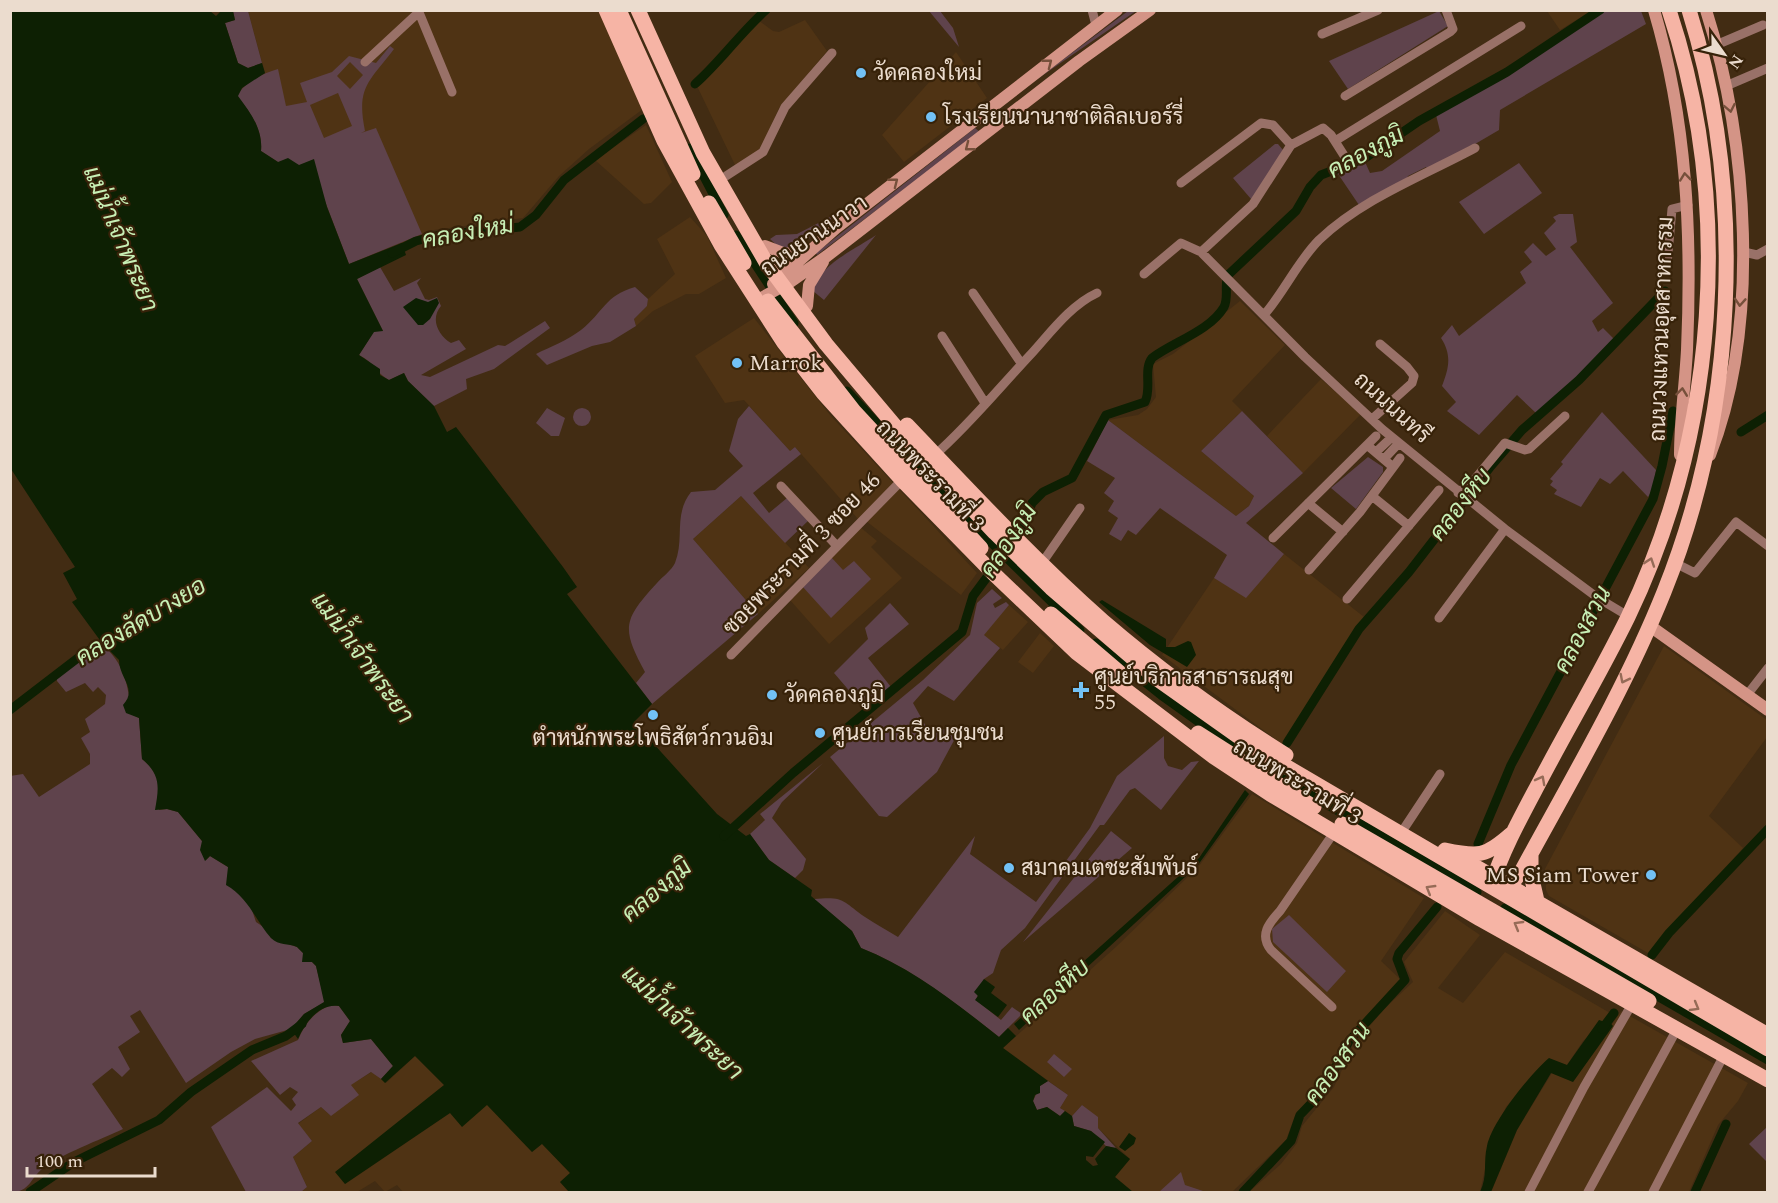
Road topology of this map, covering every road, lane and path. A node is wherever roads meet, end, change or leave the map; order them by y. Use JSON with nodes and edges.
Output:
{"nodes":[{"id":1,"x":606,"y":10,"type":"edge"},
{"id":2,"x":619,"y":10,"type":"edge"},
{"id":3,"x":638,"y":10,"type":"edge"},
{"id":4,"x":648,"y":10,"type":"edge"},
{"id":5,"x":1092,"y":10,"type":"edge"},
{"id":6,"x":1117,"y":10,"type":"edge"},
{"id":7,"x":1150,"y":10,"type":"edge"},
{"id":8,"x":1378,"y":10,"type":"edge"},
{"id":9,"x":1446,"y":10,"type":"edge"},
{"id":10,"x":1654,"y":10,"type":"edge"},
{"id":11,"x":1669,"y":10,"type":"edge"},
{"id":12,"x":418,"y":11,"type":"edge"},
{"id":13,"x":1708,"y":11,"type":"edge"},
{"id":14,"x":1691,"y":16,"type":"edge"},
{"id":15,"x":1096,"y":25,"type":"junction"},
{"id":16,"x":1763,"y":25,"type":"dead end"},
{"id":17,"x":1521,"y":26,"type":"dead end"},
{"id":18,"x":1323,"y":34,"type":"dead end"},
{"id":19,"x":1716,"y":45,"type":"junction"},
{"id":20,"x":832,"y":53,"type":"dead end"},
{"id":21,"x":365,"y":62,"type":"dead end"},
{"id":22,"x":1767,"y":68,"type":"edge"},
{"id":23,"x":1726,"y":86,"type":"junction"},
{"id":24,"x":1041,"y":91,"type":"junction"},
{"id":25,"x":452,"y":93,"type":"dead end"},
{"id":26,"x":1345,"y":96,"type":"dead end"},
{"id":27,"x":983,"y":113,"type":"junction"},
{"id":28,"x":1335,"y":141,"type":"junction"},
{"id":29,"x":1291,"y":145,"type":"junction"},
{"id":30,"x":1475,"y":148,"type":"dead end"},
{"id":31,"x":1345,"y":157,"type":"dead end"},
{"id":32,"x":726,"y":176,"type":"junction"},
{"id":33,"x":1181,"y":183,"type":"dead end"},
{"id":34,"x":1688,"y":205,"type":"junction"},
{"id":35,"x":743,"y":209,"type":"junction"},
{"id":36,"x":711,"y":228,"type":"junction"},
{"id":37,"x":765,"y":246,"type":"junction"},
{"id":38,"x":812,"y":248,"type":"junction"},
{"id":39,"x":1767,"y":249,"type":"edge"},
{"id":40,"x":1201,"y":252,"type":"junction"},
{"id":41,"x":1744,"y":252,"type":"junction"},
{"id":42,"x":1757,"y":255,"type":"junction"},
{"id":43,"x":827,"y":256,"type":"junction"},
{"id":44,"x":1767,"y":261,"type":"edge"},
{"id":45,"x":1667,"y":264,"type":"dead end"},
{"id":46,"x":1144,"y":274,"type":"dead end"},
{"id":47,"x":782,"y":281,"type":"junction"},
{"id":48,"x":973,"y":293,"type":"dead end"},
{"id":49,"x":1097,"y":293,"type":"dead end"},
{"id":50,"x":762,"y":296,"type":"junction"},
{"id":51,"x":807,"y":306,"type":"junction"},
{"id":52,"x":1264,"y":315,"type":"junction"},
{"id":53,"x":942,"y":336,"type":"dead end"},
{"id":54,"x":1380,"y":344,"type":"dead end"},
{"id":55,"x":1021,"y":363,"type":"junction"},
{"id":56,"x":880,"y":396,"type":"junction"},
{"id":57,"x":986,"y":403,"type":"junction"},
{"id":58,"x":1565,"y":416,"type":"dead end"},
{"id":59,"x":1372,"y":419,"type":"junction"},
{"id":60,"x":847,"y":421,"type":"junction"},
{"id":61,"x":1376,"y":436,"type":"dead end"},
{"id":62,"x":1395,"y":440,"type":"junction"},
{"id":63,"x":1367,"y":445,"type":"junction"},
{"id":64,"x":1376,"y":452,"type":"junction"},
{"id":65,"x":935,"y":455,"type":"junction"},
{"id":66,"x":1400,"y":458,"type":"dead end"},
{"id":67,"x":1384,"y":459,"type":"junction"},
{"id":68,"x":1393,"y":467,"type":"junction"},
{"id":69,"x":1680,"y":472,"type":"junction"},
{"id":70,"x":902,"y":480,"type":"junction"},
{"id":71,"x":1699,"y":483,"type":"junction"},
{"id":72,"x":781,"y":486,"type":"dead end"},
{"id":73,"x":1438,"y":490,"type":"dead end"},
{"id":74,"x":1372,"y":496,"type":"junction"},
{"id":75,"x":1463,"y":497,"type":"junction"},
{"id":76,"x":1308,"y":502,"type":"junction"},
{"id":77,"x":1080,"y":508,"type":"dead end"},
{"id":78,"x":1409,"y":526,"type":"junction"},
{"id":79,"x":1504,"y":529,"type":"junction"},
{"id":80,"x":1343,"y":532,"type":"junction"},
{"id":81,"x":1273,"y":538,"type":"dead end"},
{"id":82,"x":837,"y":546,"type":"junction"},
{"id":83,"x":1767,"y":546,"type":"edge"},
{"id":84,"x":1042,"y":563,"type":"junction"},
{"id":85,"x":1675,"y":563,"type":"junction"},
{"id":86,"x":1310,"y":570,"type":"dead end"},
{"id":87,"x":1347,"y":599,"type":"dead end"},
{"id":88,"x":1628,"y":616,"type":"junction"},
{"id":89,"x":1439,"y":618,"type":"dead end"},
{"id":90,"x":1650,"y":626,"type":"junction"},
{"id":91,"x":731,"y":655,"type":"dead end"},
{"id":92,"x":1767,"y":668,"type":"edge"},
{"id":93,"x":1747,"y":694,"type":"junction"},
{"id":94,"x":1767,"y":710,"type":"edge"},
{"id":95,"x":1440,"y":774,"type":"dead end"},
{"id":96,"x":1340,"y":816,"type":"junction"},
{"id":97,"x":1405,"y":827,"type":"junction"},
{"id":98,"x":1514,"y":832,"type":"junction"},
{"id":99,"x":1445,"y":849,"type":"junction"},
{"id":100,"x":1531,"y":853,"type":"junction"},
{"id":101,"x":1494,"y":877,"type":"junction"},
{"id":102,"x":1511,"y":886,"type":"junction"},
{"id":103,"x":1537,"y":901,"type":"junction"},
{"id":104,"x":1560,"y":916,"type":"junction"},
{"id":105,"x":1480,"y":919,"type":"junction"},
{"id":106,"x":1540,"y":952,"type":"junction"},
{"id":107,"x":1632,"y":1004,"type":"junction"},
{"id":108,"x":1332,"y":1007,"type":"dead end"},
{"id":109,"x":1677,"y":1029,"type":"junction"},
{"id":110,"x":1767,"y":1035,"type":"edge"},
{"id":111,"x":1767,"y":1049,"type":"edge"},
{"id":112,"x":1724,"y":1055,"type":"junction"},
{"id":113,"x":1767,"y":1072,"type":"edge"},
{"id":114,"x":1767,"y":1080,"type":"edge"},
{"id":115,"x":1529,"y":1192,"type":"edge"},
{"id":116,"x":1588,"y":1192,"type":"edge"},
{"id":117,"x":1653,"y":1192,"type":"edge"}],
"edges":[{"from":1,"to":36,"type":"main road","name":"ถนนพระรามที่ 3"},
{"from":113,"to":2,"type":"main road","name":"ถนนพระรามที่ 3","one_way":true},
{"from":3,"to":111,"type":"main road","name":"ถนนพระรามที่ 3","one_way":true},
{"from":4,"to":32,"type":"main road","name":"ถนนพระรามที่ 3"},
{"from":5,"to":15,"type":"street"},
{"from":6,"to":15,"type":"main road","name":"ถนนยานนาวา"},
{"from":7,"to":24,"type":"main road","name":"ถนนยานนาวา"},
{"from":8,"to":18,"type":"street"},
{"from":9,"to":26,"type":"street"},
{"from":34,"to":10,"type":"main road","name":"ถนนวงแหวนอุตสาหกรรม","one_way":true},
{"from":11,"to":69,"type":"main road","name":"ถนนวงแหวนอุตสาหกรรม"},
{"from":12,"to":21,"type":"street"},
{"from":12,"to":25,"type":"street"},
{"from":13,"to":19,"type":"main road"},
{"from":14,"to":71,"type":"main road"},
{"from":27,"to":15,"type":"main road","name":"ถนนยานนาวา","one_way":true},
{"from":16,"to":19,"type":"street"},
{"from":17,"to":28,"type":"street"},
{"from":19,"to":23,"type":"main road"},
{"from":20,"to":32,"type":"street"},
{"from":22,"to":23,"type":"street"},
{"from":23,"to":41,"type":"main road","one_way":true},
{"from":24,"to":27,"type":"main road"},
{"from":24,"to":43,"type":"main road","name":"ถนนยานนาวา","one_way":true},
{"from":38,"to":27,"type":"main road","name":"ถนนยานนาวา","one_way":true},
{"from":28,"to":29,"type":"street"},
{"from":28,"to":31,"type":"street"},
{"from":29,"to":33,"type":"street"},
{"from":29,"to":40,"type":"street"},
{"from":30,"to":52,"type":"street"},
{"from":32,"to":35,"type":"main road","name":"ถนนพระรามที่ 3"},
{"from":34,"to":45,"type":"street"},
{"from":69,"to":34,"type":"main road","name":"ถนนวงแหวนอุตสาหกรรม","one_way":true},
{"from":35,"to":36,"type":"main road"},
{"from":35,"to":37,"type":"main road","name":"ถนนพระรามที่ 3"},
{"from":36,"to":50,"type":"main road","name":"ถนนพระรามที่ 3"},
{"from":37,"to":38,"type":"main road"},
{"from":37,"to":47,"type":"main road","name":"ถนนพระรามที่ 3"},
{"from":38,"to":47,"type":"main road","name":"ถนนยานนาวา"},
{"from":39,"to":42,"type":"street"},
{"from":40,"to":46,"type":"street"},
{"from":40,"to":52,"type":"street","name":"ถนนนนทรี"},
{"from":41,"to":42,"type":"street"},
{"from":41,"to":71,"type":"main road","one_way":true},
{"from":42,"to":44,"type":"street"},
{"from":43,"to":47,"type":"main road","name":"ถนนยานนาวา"},
{"from":43,"to":51,"type":"main road"},
{"from":47,"to":50,"type":"main road","name":"ถนนยานนาวา"},
{"from":47,"to":51,"type":"main road","name":"ถนนพระรามที่ 3"},
{"from":48,"to":55,"type":"street"},
{"from":49,"to":55,"type":"street"},
{"from":50,"to":60,"type":"main road","name":"ถนนพระรามที่ 3"},
{"from":51,"to":56,"type":"main road","name":"ถนนพระรามที่ 3"},
{"from":52,"to":59,"type":"street","name":"ถนนนนทรี"},
{"from":53,"to":57,"type":"street"},
{"from":54,"to":59,"type":"street"},
{"from":55,"to":57,"type":"street"},
{"from":56,"to":60,"type":"main road"},
{"from":56,"to":65,"type":"main road","name":"ถนนพระรามที่ 3"},
{"from":57,"to":65,"type":"street"},
{"from":58,"to":75,"type":"street"},
{"from":59,"to":62,"type":"street","name":"ถนนนนทรี"},
{"from":60,"to":70,"type":"main road","name":"ถนนพระรามที่ 3"},
{"from":61,"to":63,"type":"street"},
{"from":62,"to":64,"type":"street"},
{"from":62,"to":67,"type":"street"},
{"from":62,"to":75,"type":"street","name":"ถนนนนทรี"},
{"from":63,"to":64,"type":"street"},
{"from":63,"to":76,"type":"street"},
{"from":64,"to":67,"type":"street"},
{"from":65,"to":84,"type":"main road","name":"ถนนพระรามที่ 3"},
{"from":66,"to":68,"type":"street"},
{"from":67,"to":68,"type":"street"},
{"from":68,"to":74,"type":"street"},
{"from":88,"to":69,"type":"main road","name":"ถนนวงแหวนอุตสาหกรรม","one_way":true},
{"from":70,"to":82,"type":"street","name":"ซอยพระรามที่ 3 ซอย 46"},
{"from":70,"to":96,"type":"main road","name":"ถนนพระรามที่ 3"},
{"from":71,"to":85,"type":"main road"},
{"from":72,"to":82,"type":"street"},
{"from":73,"to":78,"type":"street"},
{"from":74,"to":78,"type":"street"},
{"from":74,"to":80,"type":"street"},
{"from":75,"to":79,"type":"street","name":"ถนนนนทรี"},
{"from":76,"to":80,"type":"street"},
{"from":76,"to":81,"type":"street"},
{"from":77,"to":84,"type":"street"},
{"from":78,"to":87,"type":"street"},
{"from":79,"to":88,"type":"street","name":"ถนนนนทรี"},
{"from":79,"to":89,"type":"street"},
{"from":80,"to":86,"type":"street"},
{"from":82,"to":91,"type":"street","name":"ซอยพระรามที่ 3 ซอย 46"},
{"from":83,"to":85,"type":"street"},
{"from":84,"to":96,"type":"main road","name":"ถนนพระรามที่ 3"},
{"from":85,"to":90,"type":"main road"},
{"from":98,"to":88,"type":"main road","name":"ถนนวงแหวนอุตสาหกรรม","one_way":true},
{"from":90,"to":93,"type":"main road"},
{"from":90,"to":100,"type":"main road","one_way":true},
{"from":92,"to":93,"type":"street"},
{"from":93,"to":94,"type":"main road"},
{"from":95,"to":97,"type":"street"},
{"from":96,"to":97,"type":"main road","name":"ถนนพระรามที่ 3"},
{"from":105,"to":96,"type":"main road","name":"ถนนพระรามที่ 3","one_way":true},
{"from":96,"to":108,"type":"street"},
{"from":97,"to":99,"type":"main road","name":"ถนนพระรามที่ 3"},
{"from":98,"to":99,"type":"main road"},
{"from":98,"to":101,"type":"main road","name":"ถนนวงแหวนอุตสาหกรรม"},
{"from":99,"to":101,"type":"main road","name":"ถนนพระรามที่ 3"},
{"from":100,"to":102,"type":"main road"},
{"from":100,"to":103,"type":"main road"},
{"from":101,"to":102,"type":"main road","name":"ถนนพระรามที่ 3"},
{"from":101,"to":105,"type":"main road","name":"ถนนวงแหวนอุตสาหกรรม"},
{"from":102,"to":103,"type":"main road","name":"ถนนพระรามที่ 3"},
{"from":102,"to":105,"type":"main road"},
{"from":103,"to":104,"type":"main road","name":"ถนนพระรามที่ 3"},
{"from":104,"to":106,"type":"main road"},
{"from":104,"to":110,"type":"main road","name":"ถนนพระรามที่ 3"},
{"from":105,"to":106,"type":"main road","name":"ถนนพระรามที่ 3"},
{"from":106,"to":107,"type":"main road","name":"ถนนพระรามที่ 3"},
{"from":107,"to":109,"type":"main road","name":"ถนนพระรามที่ 3"},
{"from":107,"to":115,"type":"street"},
{"from":109,"to":112,"type":"main road","name":"ถนนพระรามที่ 3"},
{"from":109,"to":116,"type":"street"},
{"from":112,"to":114,"type":"main road","name":"ถนนพระรามที่ 3"},
{"from":112,"to":117,"type":"street"}]}
